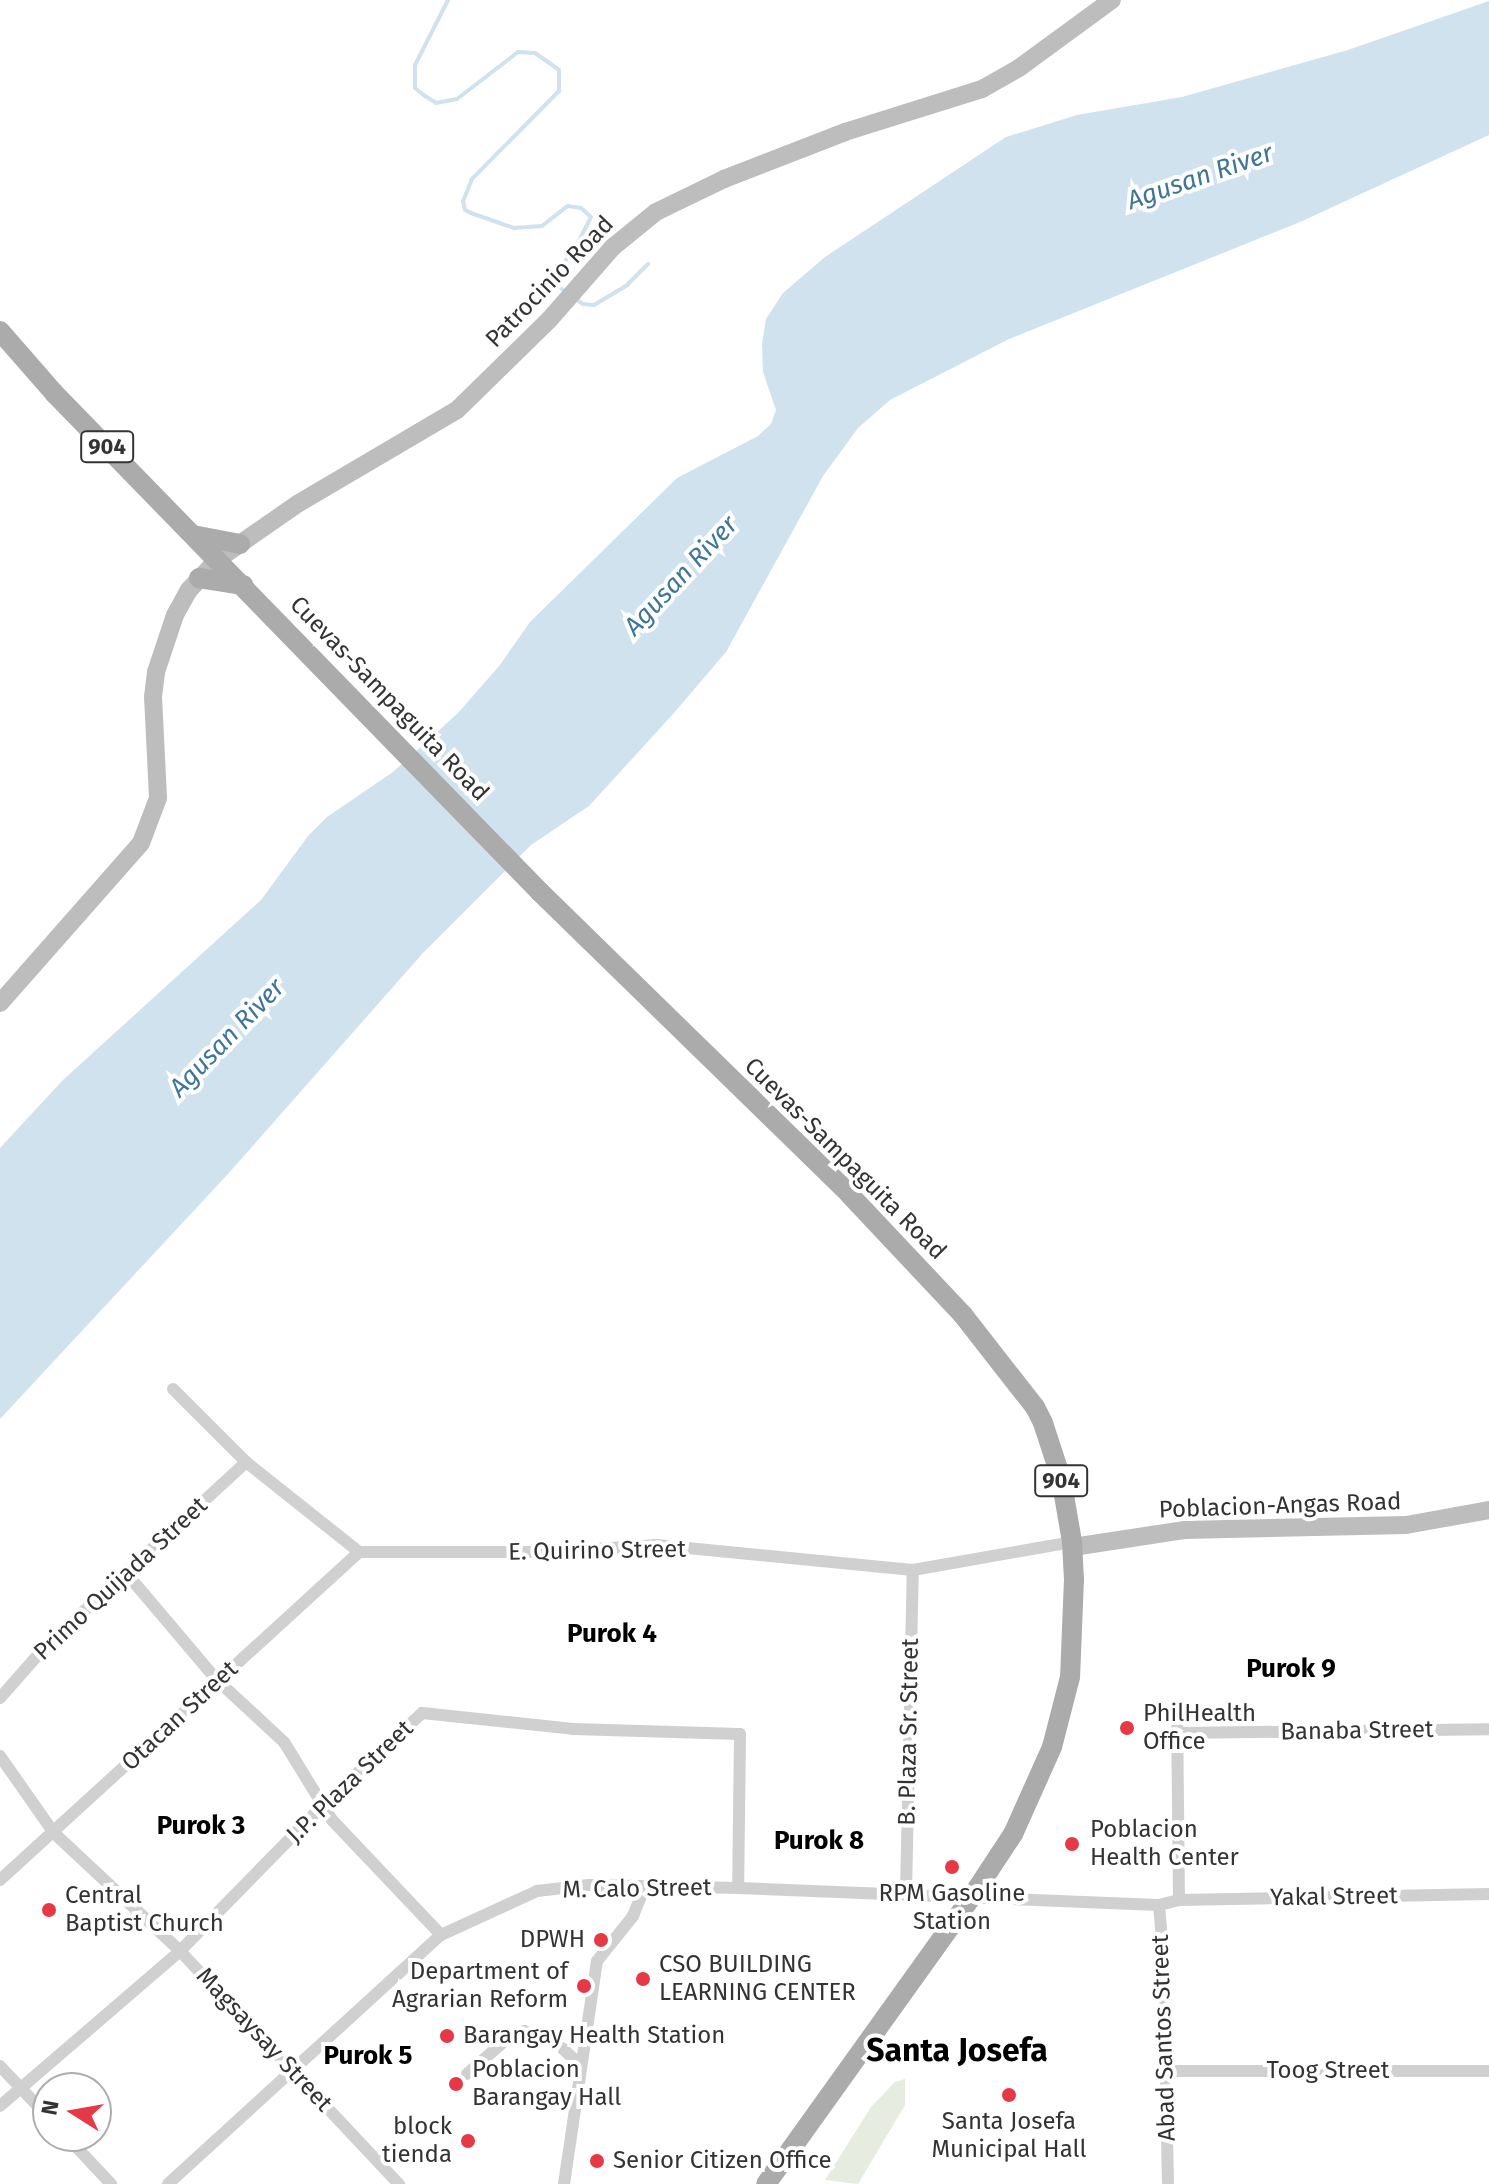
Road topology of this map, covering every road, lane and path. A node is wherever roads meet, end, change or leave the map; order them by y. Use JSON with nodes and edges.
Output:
{"nodes":[{"id":1,"x":1112,"y":0,"type":"edge"},
{"id":2,"x":0,"y":331,"type":"edge"},
{"id":3,"x":194,"y":536,"type":"junction"},
{"id":4,"x":240,"y":544,"type":"junction"},
{"id":5,"x":218,"y":559,"type":"junction"},
{"id":6,"x":199,"y":578,"type":"junction"},
{"id":7,"x":242,"y":584,"type":"junction"},
{"id":8,"x":0,"y":1003,"type":"edge"},
{"id":9,"x":173,"y":1389,"type":"dead end"},
{"id":10,"x":246,"y":1462,"type":"junction"},
{"id":11,"x":1489,"y":1510,"type":"edge"},
{"id":12,"x":1073,"y":1544,"type":"junction"},
{"id":13,"x":359,"y":1552,"type":"junction"},
{"id":14,"x":913,"y":1570,"type":"junction"},
{"id":15,"x":127,"y":1574,"type":"junction"},
{"id":16,"x":217,"y":1680,"type":"junction"},
{"id":17,"x":0,"y":1698,"type":"edge"},
{"id":18,"x":1177,"y":1715,"type":"dead end"},
{"id":19,"x":1489,"y":1729,"type":"edge"},
{"id":20,"x":1178,"y":1733,"type":"junction"},
{"id":21,"x":0,"y":1756,"type":"edge"},
{"id":22,"x":323,"y":1805,"type":"junction"},
{"id":23,"x":54,"y":1833,"type":"junction"},
{"id":24,"x":0,"y":1880,"type":"edge"},
{"id":25,"x":645,"y":1886,"type":"junction"},
{"id":26,"x":738,"y":1888,"type":"junction"},
{"id":27,"x":906,"y":1894,"type":"junction"},
{"id":28,"x":1489,"y":1894,"type":"edge"},
{"id":29,"x":973,"y":1895,"type":"junction"},
{"id":30,"x":1179,"y":1900,"type":"junction"},
{"id":31,"x":1159,"y":1905,"type":"junction"},
{"id":32,"x":441,"y":1935,"type":"junction"},
{"id":33,"x":180,"y":1951,"type":"junction"},
{"id":34,"x":0,"y":2066,"type":"edge"},
{"id":35,"x":291,"y":2071,"type":"junction"},
{"id":36,"x":1167,"y":2071,"type":"junction"},
{"id":37,"x":1489,"y":2071,"type":"edge"},
{"id":38,"x":467,"y":2074,"type":"dead end"},
{"id":39,"x":580,"y":2074,"type":"junction"},
{"id":40,"x":19,"y":2086,"type":"junction"},
{"id":41,"x":32,"y":2100,"type":"edge"},
{"id":42,"x":0,"y":2106,"type":"edge"},
{"id":43,"x":81,"y":2152,"type":"edge"},
{"id":44,"x":111,"y":2184,"type":"edge"},
{"id":45,"x":168,"y":2184,"type":"edge"},
{"id":46,"x":399,"y":2184,"type":"edge"},
{"id":47,"x":564,"y":2184,"type":"edge"},
{"id":48,"x":766,"y":2184,"type":"edge"},
{"id":49,"x":1168,"y":2184,"type":"edge"}],
"edges":[{"from":1,"to":4,"type":"street","name":"Patrocinio Road"},
{"from":2,"to":3,"type":"main road","name":"Cuevas-Sampaguita Road","number":"904"},
{"from":3,"to":4,"type":"main road"},
{"from":3,"to":5,"type":"main road","name":"Cuevas-Sampaguita Road","number":"904"},
{"from":3,"to":6,"type":"main road"},
{"from":4,"to":5,"type":"street","name":"Patrocinio Road"},
{"from":4,"to":7,"type":"main road"},
{"from":5,"to":6,"type":"street","name":"Patrocinio Road"},
{"from":5,"to":7,"type":"main road","name":"Cuevas-Sampaguita Road","number":"904"},
{"from":6,"to":7,"type":"main road"},
{"from":6,"to":8,"type":"street","name":"Patrocinio Road"},
{"from":7,"to":12,"type":"main road","name":"Cuevas-Sampaguita Road","number":"904"},
{"from":9,"to":10,"type":"street"},
{"from":10,"to":13,"type":"street"},
{"from":10,"to":15,"type":"street","name":"Primo Quijada Street"},
{"from":11,"to":12,"type":"street","name":"Poblacion-Angas Road"},
{"from":12,"to":14,"type":"street","name":"E. Quirino Street"},
{"from":12,"to":29,"type":"main road","name":"Cuevas-Sampaguita Road","number":"904"},
{"from":13,"to":14,"type":"street","name":"E. Quirino Street"},
{"from":13,"to":16,"type":"street","name":"Otacan Street"},
{"from":14,"to":27,"type":"street","name":"B. Plaza Sr. Street"},
{"from":15,"to":16,"type":"street"},
{"from":15,"to":17,"type":"street","name":"Primo Quijada Street"},
{"from":16,"to":22,"type":"street"},
{"from":16,"to":23,"type":"street","name":"Otacan Street"},
{"from":18,"to":20,"type":"street","name":"Abad Santos Street"},
{"from":19,"to":20,"type":"street","name":"Banaba Street"},
{"from":20,"to":30,"type":"street","name":"Abad Santos Street"},
{"from":21,"to":23,"type":"street","name":"Magsaysay Street"},
{"from":22,"to":26,"type":"street","name":"J.P. Plaza Street"},
{"from":22,"to":32,"type":"street"},
{"from":22,"to":33,"type":"street","name":"J.P. Plaza Street"},
{"from":23,"to":24,"type":"street","name":"Otacan Street"},
{"from":23,"to":33,"type":"street","name":"Magsaysay Street"},
{"from":25,"to":26,"type":"street","name":"M. Calo Street"},
{"from":25,"to":32,"type":"street","name":"M. Calo Street"},
{"from":25,"to":39,"type":"street"},
{"from":26,"to":27,"type":"street","name":"M. Calo Street"},
{"from":27,"to":29,"type":"street","name":"M. Calo Street"},
{"from":28,"to":30,"type":"street","name":"Yakal Street"},
{"from":29,"to":31,"type":"street"},
{"from":29,"to":48,"type":"main road","name":"Cuevas-Sampaguita Road","number":"904"},
{"from":30,"to":31,"type":"street","name":"Abad Santos Street"},
{"from":31,"to":36,"type":"street","name":"Abad Santos Street"},
{"from":32,"to":35,"type":"street","name":"M. Calo Street"},
{"from":33,"to":35,"type":"street","name":"Magsaysay Street"},
{"from":33,"to":40,"type":"street","name":"J.P. Plaza Street"},
{"from":34,"to":40,"type":"street"},
{"from":35,"to":45,"type":"street","name":"M. Calo Street"},
{"from":35,"to":46,"type":"street","name":"Magsaysay Street"},
{"from":36,"to":37,"type":"street","name":"Toog Street"},
{"from":36,"to":49,"type":"street","name":"Abad Santos Street"},
{"from":38,"to":39,"type":"street"},
{"from":39,"to":47,"type":"street"},
{"from":40,"to":41,"type":"street"},
{"from":40,"to":42,"type":"street","name":"J.P. Plaza Street"},
{"from":43,"to":44,"type":"street"}]}
